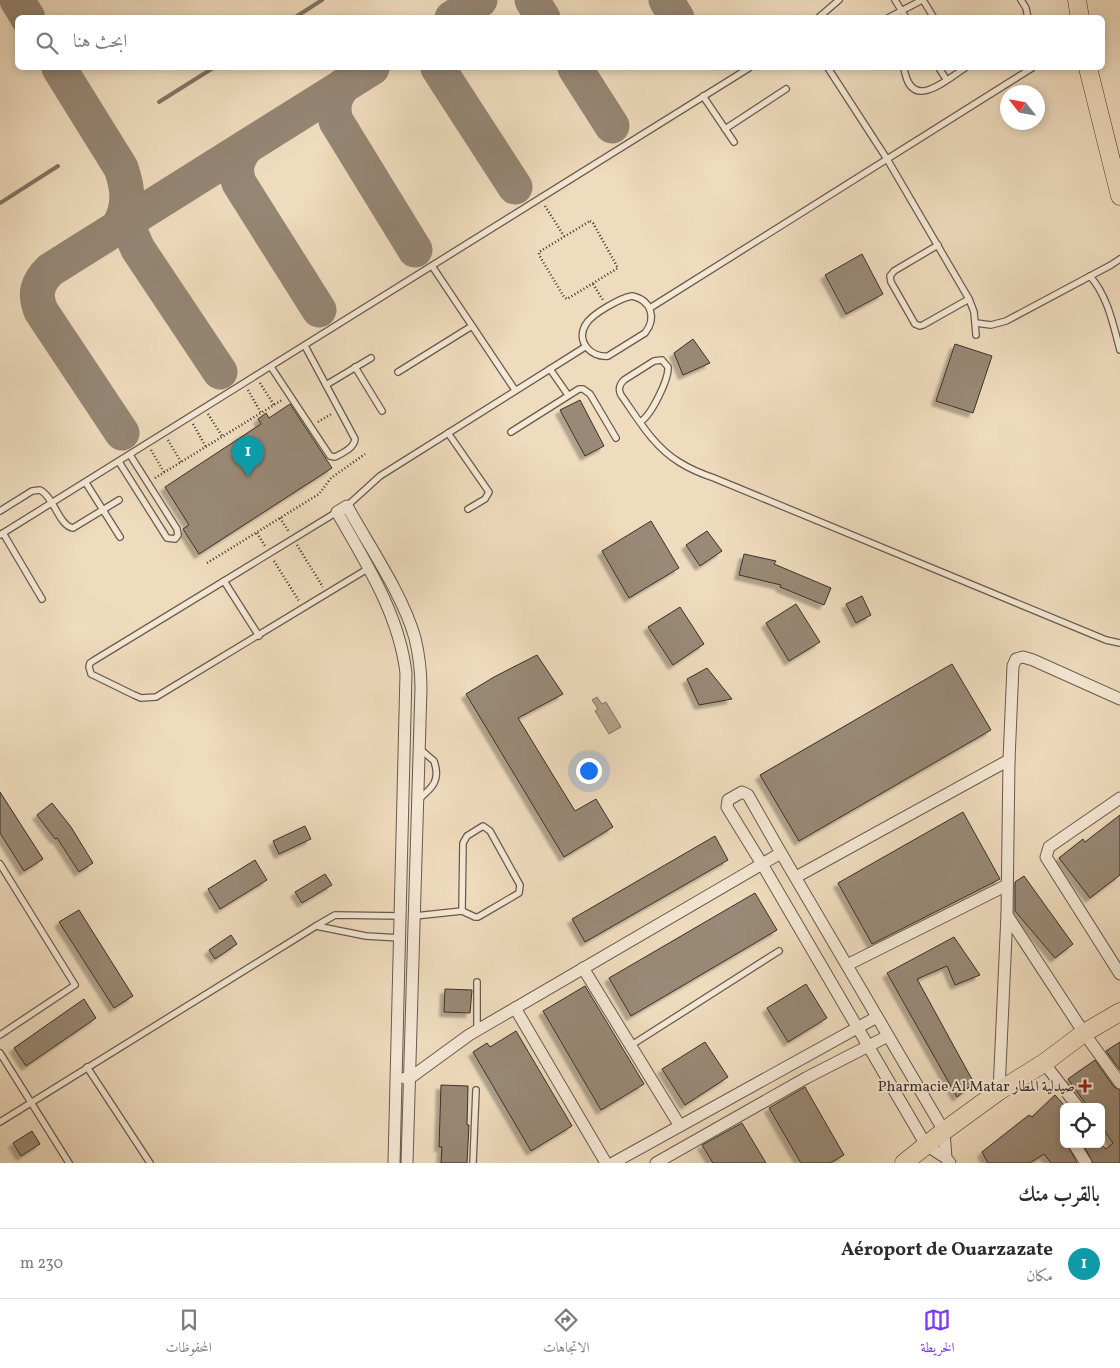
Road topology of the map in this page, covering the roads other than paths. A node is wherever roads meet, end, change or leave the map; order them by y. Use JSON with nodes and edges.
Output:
{"nodes":[{"id":1,"x":839,"y":0,"type":"edge"},
{"id":2,"x":895,"y":0,"type":"edge"},
{"id":3,"x":922,"y":0,"type":"edge"},
{"id":4,"x":1020,"y":0,"type":"edge"},
{"id":5,"x":1078,"y":0,"type":"edge"},
{"id":6,"x":902,"y":11,"type":"junction"},
{"id":7,"x":822,"y":15,"type":"edge"},
{"id":8,"x":894,"y":15,"type":"edge"},
{"id":9,"x":904,"y":15,"type":"edge"},
{"id":10,"x":932,"y":15,"type":"edge"},
{"id":11,"x":1027,"y":15,"type":"edge"},
{"id":12,"x":1080,"y":15,"type":"edge"},
{"id":13,"x":746,"y":70,"type":"edge"},
{"id":14,"x":829,"y":70,"type":"edge"},
{"id":15,"x":905,"y":70,"type":"edge"},
{"id":16,"x":940,"y":70,"type":"edge"},
{"id":17,"x":962,"y":70,"type":"edge"},
{"id":18,"x":1029,"y":70,"type":"edge"},
{"id":19,"x":1088,"y":70,"type":"edge"},
{"id":20,"x":946,"y":79,"type":"junction"},
{"id":21,"x":786,"y":88,"type":"dead end"},
{"id":22,"x":703,"y":96,"type":"junction"},
{"id":23,"x":725,"y":129,"type":"junction"},
{"id":24,"x":734,"y":142,"type":"dead end"},
{"id":25,"x":887,"y":159,"type":"junction"},
{"id":26,"x":1120,"y":196,"type":"edge"},
{"id":27,"x":938,"y":245,"type":"junction"},
{"id":28,"x":1120,"y":259,"type":"edge"},
{"id":29,"x":432,"y":266,"type":"junction"},
{"id":30,"x":1090,"y":276,"type":"junction"},
{"id":31,"x":969,"y":299,"type":"junction"},
{"id":32,"x":650,"y":308,"type":"junction"},
{"id":33,"x":976,"y":323,"type":"junction"},
{"id":34,"x":472,"y":326,"type":"junction"},
{"id":35,"x":976,"y":335,"type":"dead end"},
{"id":36,"x":305,"y":346,"type":"junction"},
{"id":37,"x":585,"y":346,"type":"junction"},
{"id":38,"x":1120,"y":350,"type":"edge"},
{"id":39,"x":371,"y":358,"type":"dead end"},
{"id":40,"x":271,"y":367,"type":"junction"},
{"id":41,"x":355,"y":368,"type":"junction"},
{"id":42,"x":550,"y":368,"type":"junction"},
{"id":43,"x":398,"y":372,"type":"dead end"},
{"id":44,"x":326,"y":385,"type":"junction"},
{"id":45,"x":515,"y":390,"type":"junction"},
{"id":46,"x":568,"y":395,"type":"junction"},
{"id":47,"x":382,"y":411,"type":"dead end"},
{"id":48,"x":640,"y":422,"type":"junction"},
{"id":49,"x":511,"y":432,"type":"dead end"},
{"id":50,"x":448,"y":433,"type":"junction"},
{"id":51,"x":616,"y":438,"type":"dead end"},
{"id":52,"x":130,"y":456,"type":"junction"},
{"id":53,"x":119,"y":462,"type":"junction"},
{"id":54,"x":147,"y":482,"type":"junction"},
{"id":55,"x":86,"y":483,"type":"junction"},
{"id":56,"x":136,"y":489,"type":"junction"},
{"id":57,"x":119,"y":500,"type":"dead end"},
{"id":58,"x":53,"y":504,"type":"junction"},
{"id":59,"x":342,"y":509,"type":"junction"},
{"id":60,"x":468,"y":509,"type":"dead end"},
{"id":61,"x":102,"y":510,"type":"junction"},
{"id":62,"x":0,"y":512,"type":"edge"},
{"id":63,"x":2,"y":534,"type":"edge"},
{"id":64,"x":120,"y":537,"type":"dead end"},
{"id":65,"x":369,"y":568,"type":"junction"},
{"id":66,"x":224,"y":581,"type":"junction"},
{"id":67,"x":42,"y":599,"type":"dead end"},
{"id":68,"x":259,"y":636,"type":"junction"},
{"id":69,"x":1120,"y":643,"type":"edge"},
{"id":70,"x":1120,"y":699,"type":"edge"},
{"id":71,"x":420,"y":749,"type":"junction"},
{"id":72,"x":1009,"y":760,"type":"junction"},
{"id":73,"x":1120,"y":798,"type":"edge"},
{"id":74,"x":418,"y":800,"type":"junction"},
{"id":75,"x":781,"y":853,"type":"junction"},
{"id":76,"x":0,"y":864,"type":"edge"},
{"id":77,"x":762,"y":864,"type":"junction"},
{"id":78,"x":796,"y":877,"type":"junction"},
{"id":79,"x":1007,"y":885,"type":"junction"},
{"id":80,"x":462,"y":911,"type":"junction"},
{"id":81,"x":1007,"y":914,"type":"junction"},
{"id":82,"x":400,"y":916,"type":"junction"},
{"id":83,"x":414,"y":916,"type":"junction"},
{"id":84,"x":316,"y":926,"type":"junction"},
{"id":85,"x":400,"y":938,"type":"junction"},
{"id":86,"x":414,"y":938,"type":"junction"},
{"id":87,"x":779,"y":951,"type":"dead end"},
{"id":88,"x":846,"y":965,"type":"junction"},
{"id":89,"x":583,"y":968,"type":"junction"},
{"id":90,"x":1120,"y":974,"type":"edge"},
{"id":91,"x":477,"y":982,"type":"dead end"},
{"id":92,"x":515,"y":1008,"type":"junction"},
{"id":93,"x":1120,"y":1012,"type":"edge"},
{"id":94,"x":876,"y":1016,"type":"junction"},
{"id":95,"x":857,"y":1028,"type":"junction"},
{"id":96,"x":476,"y":1030,"type":"junction"},
{"id":97,"x":1084,"y":1033,"type":"junction"},
{"id":98,"x":0,"y":1035,"type":"edge"},
{"id":99,"x":888,"y":1036,"type":"junction"},
{"id":100,"x":630,"y":1046,"type":"junction"},
{"id":101,"x":868,"y":1047,"type":"junction"},
{"id":102,"x":0,"y":1053,"type":"edge"},
{"id":103,"x":1044,"y":1063,"type":"junction"},
{"id":104,"x":87,"y":1067,"type":"junction"},
{"id":105,"x":396,"y":1078,"type":"junction"},
{"id":106,"x":410,"y":1078,"type":"junction"},
{"id":107,"x":1120,"y":1084,"type":"edge"},
{"id":108,"x":476,"y":1090,"type":"dead end"},
{"id":109,"x":999,"y":1091,"type":"junction"},
{"id":110,"x":31,"y":1101,"type":"junction"},
{"id":111,"x":1075,"y":1103,"type":"edge"},
{"id":112,"x":0,"y":1122,"type":"edge"},
{"id":113,"x":680,"y":1126,"type":"junction"},
{"id":114,"x":944,"y":1131,"type":"junction"},
{"id":115,"x":926,"y":1145,"type":"junction"},
{"id":116,"x":1077,"y":1148,"type":"edge"},
{"id":117,"x":948,"y":1160,"type":"edge"},
{"id":118,"x":70,"y":1163,"type":"edge"},
{"id":119,"x":150,"y":1163,"type":"edge"},
{"id":120,"x":394,"y":1163,"type":"edge"},
{"id":121,"x":407,"y":1163,"type":"edge"},
{"id":122,"x":473,"y":1163,"type":"edge"},
{"id":123,"x":606,"y":1163,"type":"edge"},
{"id":124,"x":613,"y":1163,"type":"edge"},
{"id":125,"x":656,"y":1163,"type":"edge"},
{"id":126,"x":904,"y":1163,"type":"edge"},
{"id":127,"x":1086,"y":1163,"type":"edge"}],
"edges":[{"from":1,"to":7,"type":"lane"},
{"from":2,"to":6,"type":"lane"},
{"from":3,"to":6,"type":"lane"},
{"from":3,"to":10,"type":"lane"},
{"from":4,"to":11,"type":"lane"},
{"from":5,"to":12,"type":"main road"},
{"from":6,"to":8,"type":"lane"},
{"from":6,"to":9,"type":"lane"},
{"from":13,"to":22,"type":"lane"},
{"from":14,"to":25,"type":"lane"},
{"from":15,"to":20,"type":"lane"},
{"from":16,"to":20,"type":"lane"},
{"from":17,"to":20,"type":"lane"},
{"from":18,"to":25,"type":"lane"},
{"from":19,"to":26,"type":"main road"},
{"from":21,"to":23,"type":"lane"},
{"from":22,"to":23,"type":"lane"},
{"from":22,"to":29,"type":"lane"},
{"from":23,"to":24,"type":"lane"},
{"from":25,"to":27,"type":"lane"},
{"from":25,"to":32,"type":"lane"},
{"from":27,"to":31,"type":"lane"},
{"from":27,"to":31,"type":"lane"},
{"from":28,"to":30,"type":"lane"},
{"from":29,"to":34,"type":"lane"},
{"from":29,"to":36,"type":"lane"},
{"from":30,"to":33,"type":"lane"},
{"from":30,"to":38,"type":"lane"},
{"from":31,"to":33,"type":"lane"},
{"from":32,"to":37,"type":"lane"},
{"from":32,"to":37,"type":"lane"},
{"from":33,"to":35,"type":"lane"},
{"from":34,"to":43,"type":"lane"},
{"from":34,"to":45,"type":"lane"},
{"from":36,"to":40,"type":"lane"},
{"from":36,"to":44,"type":"lane"},
{"from":37,"to":42,"type":"lane"},
{"from":39,"to":41,"type":"lane"},
{"from":40,"to":44,"type":"lane"},
{"from":40,"to":52,"type":"lane"},
{"from":41,"to":44,"type":"lane"},
{"from":41,"to":47,"type":"lane"},
{"from":42,"to":45,"type":"lane"},
{"from":42,"to":46,"type":"lane"},
{"from":45,"to":50,"type":"lane"},
{"from":46,"to":49,"type":"lane"},
{"from":46,"to":51,"type":"lane"},
{"from":48,"to":48,"type":"lane"},
{"from":48,"to":69,"type":"lane"},
{"from":50,"to":59,"type":"lane"},
{"from":50,"to":60,"type":"lane"},
{"from":52,"to":53,"type":"lane"},
{"from":52,"to":54,"type":"lane"},
{"from":53,"to":55,"type":"lane"},
{"from":53,"to":56,"type":"lane"},
{"from":54,"to":56,"type":"lane"},
{"from":54,"to":56,"type":"lane"},
{"from":55,"to":58,"type":"lane"},
{"from":55,"to":61,"type":"lane"},
{"from":57,"to":61,"type":"lane"},
{"from":58,"to":61,"type":"lane"},
{"from":58,"to":62,"type":"lane"},
{"from":58,"to":63,"type":"lane"},
{"from":59,"to":65,"type":"street"},
{"from":59,"to":66,"type":"lane"},
{"from":59,"to":71,"type":"street"},
{"from":61,"to":64,"type":"lane"},
{"from":63,"to":67,"type":"lane"},
{"from":65,"to":68,"type":"lane"},
{"from":65,"to":82,"type":"street"},
{"from":66,"to":68,"type":"lane"},
{"from":66,"to":68,"type":"lane"},
{"from":70,"to":72,"type":"street"},
{"from":71,"to":74,"type":"street"},
{"from":71,"to":74,"type":"lane"},
{"from":72,"to":78,"type":"street"},
{"from":72,"to":79,"type":"street"},
{"from":73,"to":90,"type":"street"},
{"from":74,"to":83,"type":"street"},
{"from":75,"to":77,"type":"street"},
{"from":75,"to":77,"type":"street"},
{"from":75,"to":78,"type":"street"},
{"from":76,"to":98,"type":"lane"},
{"from":77,"to":89,"type":"street"},
{"from":77,"to":95,"type":"street"},
{"from":78,"to":88,"type":"street"},
{"from":79,"to":81,"type":"street"},
{"from":79,"to":88,"type":"street"},
{"from":80,"to":80,"type":"lane"},
{"from":80,"to":83,"type":"lane"},
{"from":81,"to":97,"type":"street"},
{"from":81,"to":109,"type":"street"},
{"from":82,"to":83,"type":"street"},
{"from":82,"to":84,"type":"lane"},
{"from":82,"to":85,"type":"street"},
{"from":83,"to":86,"type":"street"},
{"from":84,"to":85,"type":"lane"},
{"from":84,"to":104,"type":"lane"},
{"from":85,"to":86,"type":"street"},
{"from":85,"to":105,"type":"street"},
{"from":86,"to":106,"type":"street"},
{"from":87,"to":100,"type":"lane"},
{"from":88,"to":94,"type":"street"},
{"from":89,"to":92,"type":"street"},
{"from":89,"to":100,"type":"street"},
{"from":91,"to":96,"type":"lane"},
{"from":92,"to":96,"type":"street"},
{"from":92,"to":123,"type":"street"},
{"from":93,"to":97,"type":"main road"},
{"from":94,"to":95,"type":"street"},
{"from":94,"to":99,"type":"street"},
{"from":95,"to":101,"type":"street"},
{"from":95,"to":113,"type":"street"},
{"from":96,"to":106,"type":"street"},
{"from":97,"to":103,"type":"main road"},
{"from":97,"to":107,"type":"street"},
{"from":99,"to":101,"type":"street"},
{"from":99,"to":114,"type":"street"},
{"from":100,"to":113,"type":"street"},
{"from":101,"to":115,"type":"street"},
{"from":101,"to":125,"type":"street"},
{"from":102,"to":110,"type":"lane"},
{"from":103,"to":109,"type":"main road"},
{"from":103,"to":111,"type":"street"},
{"from":104,"to":110,"type":"lane"},
{"from":104,"to":119,"type":"lane"},
{"from":105,"to":106,"type":"street"},
{"from":105,"to":120,"type":"street"},
{"from":106,"to":121,"type":"street"},
{"from":108,"to":122,"type":"lane"},
{"from":109,"to":114,"type":"main road"},
{"from":110,"to":112,"type":"lane"},
{"from":110,"to":118,"type":"lane"},
{"from":113,"to":124,"type":"street"},
{"from":114,"to":115,"type":"main road"},
{"from":114,"to":117,"type":"street"},
{"from":115,"to":117,"type":"street"},
{"from":115,"to":126,"type":"main road"},
{"from":116,"to":127,"type":"street"}]}
